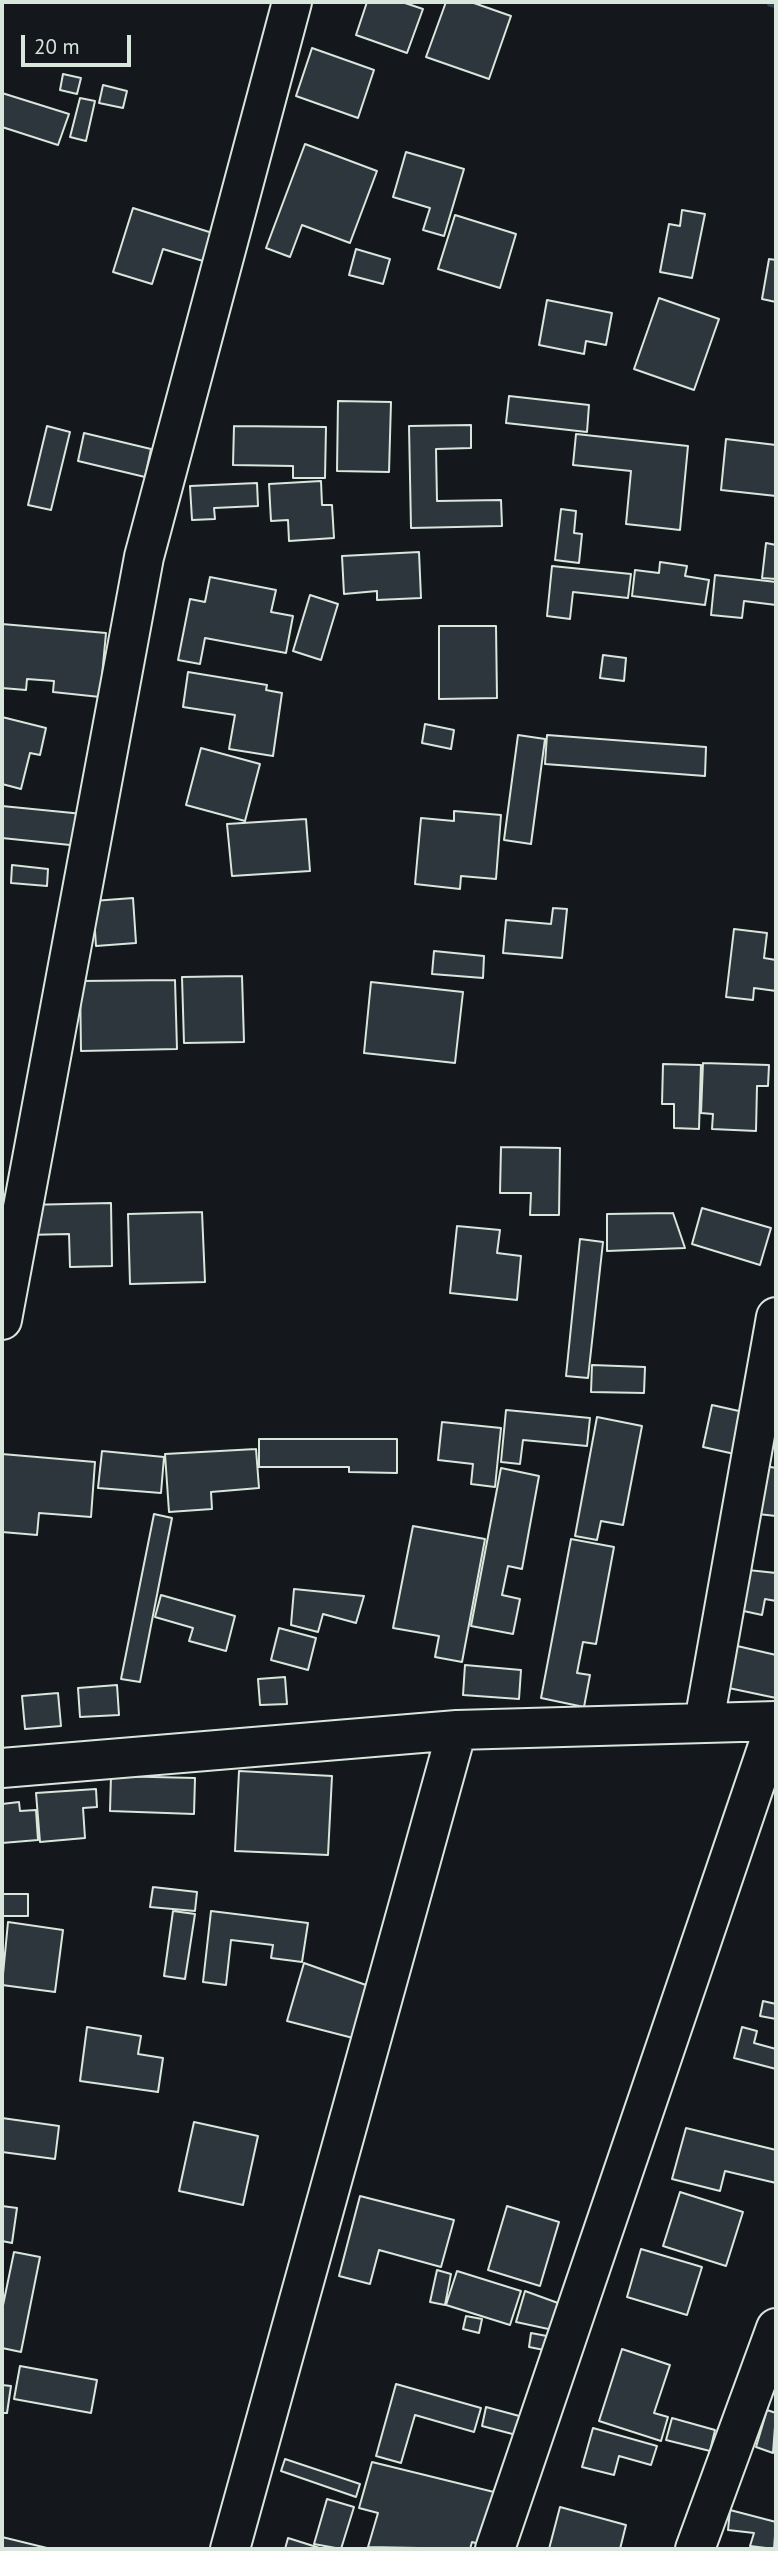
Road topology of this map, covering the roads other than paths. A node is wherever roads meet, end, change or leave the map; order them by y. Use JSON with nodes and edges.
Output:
{"nodes":[{"id":1,"x":292,"y":2,"type":"edge"},
{"id":2,"x":776,"y":1317,"type":"edge"},
{"id":3,"x":2,"y":1320,"type":"edge"},
{"id":4,"x":704,"y":1722,"type":"junction"},
{"id":5,"x":776,"y":1722,"type":"edge"},
{"id":6,"x":457,"y":1730,"type":"junction"},
{"id":7,"x":2,"y":1768,"type":"edge"},
{"id":8,"x":776,"y":2328,"type":"edge"},
{"id":9,"x":766,"y":2390,"type":"edge"},
{"id":10,"x":230,"y":2549,"type":"edge"},
{"id":11,"x":495,"y":2549,"type":"edge"},
{"id":12,"x":695,"y":2549,"type":"edge"}],
"edges":[{"from":1,"to":3,"type":"street"},
{"from":2,"to":4,"type":"street"},
{"from":4,"to":5,"type":"street"},
{"from":4,"to":6,"type":"street"},
{"from":5,"to":11,"type":"street"},
{"from":6,"to":7,"type":"street"},
{"from":6,"to":10,"type":"street"},
{"from":8,"to":9,"type":"street"},
{"from":9,"to":12,"type":"street"}]}
